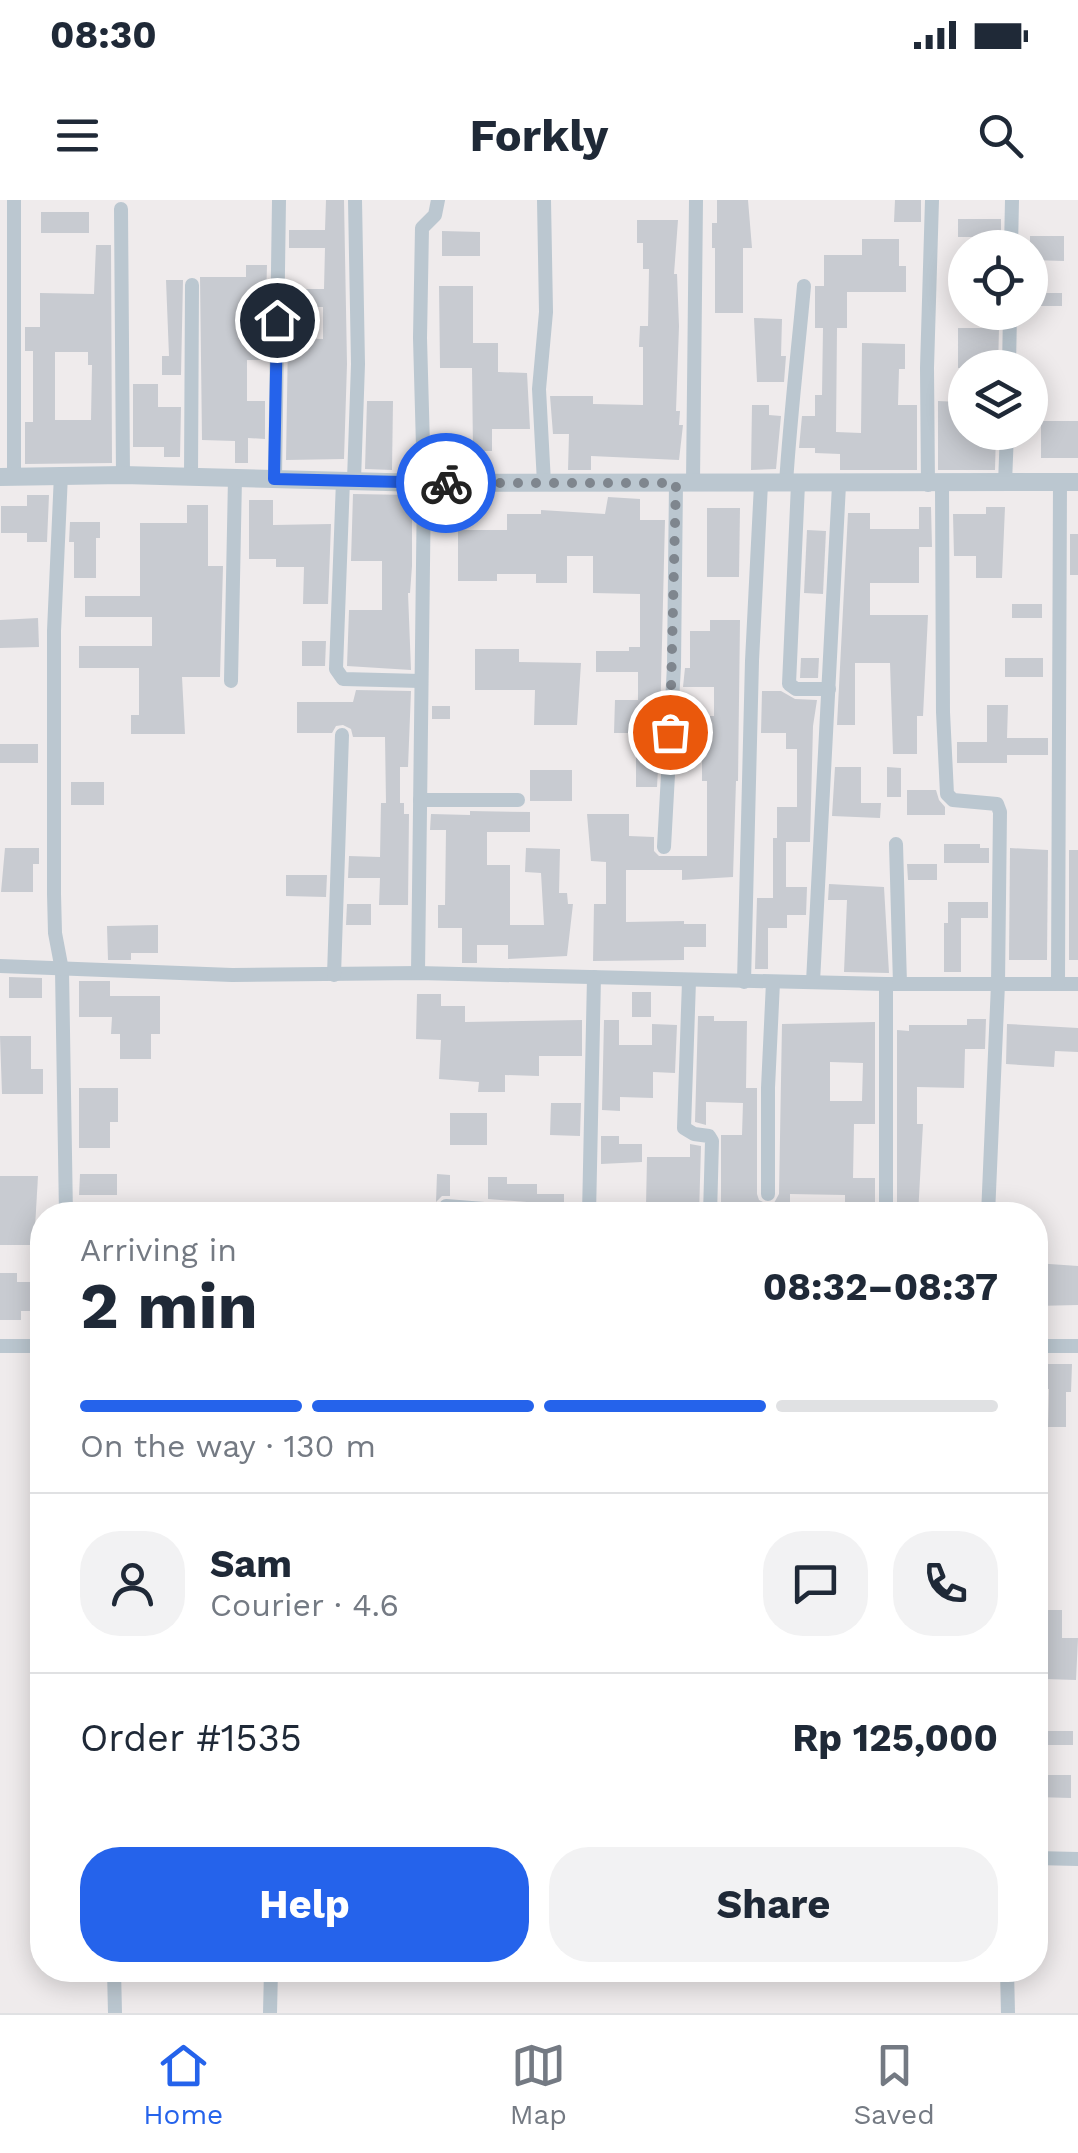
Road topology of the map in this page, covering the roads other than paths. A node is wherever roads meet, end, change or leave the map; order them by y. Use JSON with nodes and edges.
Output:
{"nodes":[{"id":1,"x":14,"y":200,"type":"edge"},
{"id":2,"x":279,"y":200,"type":"edge"},
{"id":3,"x":355,"y":200,"type":"edge"},
{"id":4,"x":438,"y":200,"type":"edge"},
{"id":5,"x":544,"y":200,"type":"edge"},
{"id":6,"x":696,"y":200,"type":"edge"},
{"id":7,"x":932,"y":200,"type":"edge"},
{"id":8,"x":1012,"y":200,"type":"edge"},
{"id":9,"x":121,"y":208,"type":"dead end"},
{"id":10,"x":1011,"y":230,"type":"edge"},
{"id":11,"x":192,"y":285,"type":"dead end"},
{"id":12,"x":804,"y":286,"type":"dead end"},
{"id":13,"x":1006,"y":450,"type":"edge"},
{"id":14,"x":61,"y":474,"type":"junction"},
{"id":15,"x":123,"y":475,"type":"junction"},
{"id":16,"x":7,"y":476,"type":"edge"},
{"id":17,"x":190,"y":476,"type":"junction"},
{"id":18,"x":235,"y":478,"type":"junction"},
{"id":19,"x":274,"y":479,"type":"junction"},
{"id":20,"x":349,"y":480,"type":"junction"},
{"id":21,"x":1069,"y":482,"type":"edge"},
{"id":22,"x":424,"y":483,"type":"junction"},
{"id":23,"x":544,"y":483,"type":"junction"},
{"id":24,"x":685,"y":483,"type":"junction"},
{"id":25,"x":762,"y":484,"type":"junction"},
{"id":26,"x":792,"y":484,"type":"junction"},
{"id":27,"x":839,"y":484,"type":"junction"},
{"id":28,"x":1005,"y":484,"type":"junction"},
{"id":29,"x":935,"y":485,"type":"junction"},
{"id":30,"x":231,"y":681,"type":"dead end"},
{"id":31,"x":420,"y":681,"type":"junction"},
{"id":32,"x":829,"y":688,"type":"junction"},
{"id":33,"x":342,"y":734,"type":"dead end"},
{"id":34,"x":420,"y":800,"type":"junction"},
{"id":35,"x":518,"y":800,"type":"dead end"},
{"id":36,"x":896,"y":844,"type":"dead end"},
{"id":37,"x":664,"y":847,"type":"dead end"},
{"id":38,"x":0,"y":966,"type":"edge"},
{"id":39,"x":62,"y":970,"type":"junction"},
{"id":40,"x":418,"y":973,"type":"junction"},
{"id":41,"x":334,"y":975,"type":"junction"},
{"id":42,"x":594,"y":978,"type":"junction"},
{"id":43,"x":689,"y":981,"type":"junction"},
{"id":44,"x":744,"y":982,"type":"junction"},
{"id":45,"x":774,"y":982,"type":"junction"},
{"id":46,"x":813,"y":982,"type":"junction"},
{"id":47,"x":893,"y":984,"type":"junction"},
{"id":48,"x":998,"y":984,"type":"junction"},
{"id":49,"x":1058,"y":984,"type":"junction"},
{"id":50,"x":1078,"y":984,"type":"edge"},
{"id":51,"x":768,"y":1194,"type":"dead end"},
{"id":52,"x":66,"y":1202,"type":"edge"},
{"id":53,"x":589,"y":1202,"type":"edge"},
{"id":54,"x":710,"y":1202,"type":"edge"},
{"id":55,"x":886,"y":1202,"type":"edge"},
{"id":56,"x":989,"y":1202,"type":"edge"},
{"id":57,"x":0,"y":1346,"type":"edge"},
{"id":58,"x":30,"y":1346,"type":"edge"},
{"id":59,"x":1048,"y":1346,"type":"edge"},
{"id":60,"x":1078,"y":1346,"type":"edge"},
{"id":61,"x":1048,"y":1858,"type":"edge"},
{"id":62,"x":1078,"y":1858,"type":"edge"},
{"id":63,"x":114,"y":1982,"type":"edge"},
{"id":64,"x":271,"y":1982,"type":"edge"},
{"id":65,"x":1008,"y":1982,"type":"edge"},
{"id":66,"x":115,"y":2013,"type":"edge"},
{"id":67,"x":270,"y":2013,"type":"edge"},
{"id":68,"x":1008,"y":2013,"type":"edge"}],
"edges":[{"from":1,"to":16,"type":"street"},
{"from":2,"to":19,"type":"street"},
{"from":3,"to":20,"type":"street"},
{"from":4,"to":22,"type":"street"},
{"from":5,"to":23,"type":"street"},
{"from":6,"to":24,"type":"street"},
{"from":7,"to":29,"type":"street"},
{"from":8,"to":10,"type":"street"},
{"from":9,"to":15,"type":"street"},
{"from":11,"to":17,"type":"street"},
{"from":12,"to":26,"type":"street"},
{"from":13,"to":28,"type":"street"},
{"from":14,"to":15,"type":"street"},
{"from":14,"to":16,"type":"street"},
{"from":14,"to":39,"type":"street"},
{"from":15,"to":17,"type":"street"},
{"from":17,"to":18,"type":"street"},
{"from":18,"to":19,"type":"street"},
{"from":18,"to":30,"type":"street"},
{"from":19,"to":20,"type":"street"},
{"from":20,"to":22,"type":"street"},
{"from":20,"to":31,"type":"street"},
{"from":21,"to":28,"type":"street"},
{"from":21,"to":49,"type":"street"},
{"from":22,"to":23,"type":"street"},
{"from":22,"to":31,"type":"street"},
{"from":23,"to":24,"type":"street"},
{"from":24,"to":25,"type":"street"},
{"from":24,"to":37,"type":"street"},
{"from":25,"to":26,"type":"street"},
{"from":25,"to":44,"type":"street"},
{"from":26,"to":27,"type":"street"},
{"from":26,"to":32,"type":"street"},
{"from":27,"to":29,"type":"street"},
{"from":27,"to":32,"type":"street"},
{"from":28,"to":29,"type":"street"},
{"from":29,"to":48,"type":"street"},
{"from":31,"to":34,"type":"street"},
{"from":32,"to":46,"type":"street"},
{"from":33,"to":41,"type":"street"},
{"from":34,"to":35,"type":"street"},
{"from":34,"to":40,"type":"street"},
{"from":36,"to":47,"type":"street"},
{"from":38,"to":39,"type":"street"},
{"from":39,"to":41,"type":"street"},
{"from":39,"to":52,"type":"street"},
{"from":40,"to":41,"type":"street"},
{"from":40,"to":42,"type":"street"},
{"from":42,"to":43,"type":"street"},
{"from":42,"to":53,"type":"street"},
{"from":43,"to":44,"type":"street"},
{"from":43,"to":54,"type":"street"},
{"from":44,"to":45,"type":"street"},
{"from":45,"to":46,"type":"street"},
{"from":45,"to":51,"type":"street"},
{"from":46,"to":47,"type":"street"},
{"from":47,"to":48,"type":"street"},
{"from":47,"to":55,"type":"street"},
{"from":48,"to":49,"type":"street"},
{"from":48,"to":56,"type":"street"},
{"from":49,"to":50,"type":"street"},
{"from":57,"to":58,"type":"street"},
{"from":59,"to":60,"type":"street"},
{"from":61,"to":62,"type":"street"},
{"from":63,"to":66,"type":"street"},
{"from":64,"to":67,"type":"street"},
{"from":65,"to":68,"type":"street"}]}
